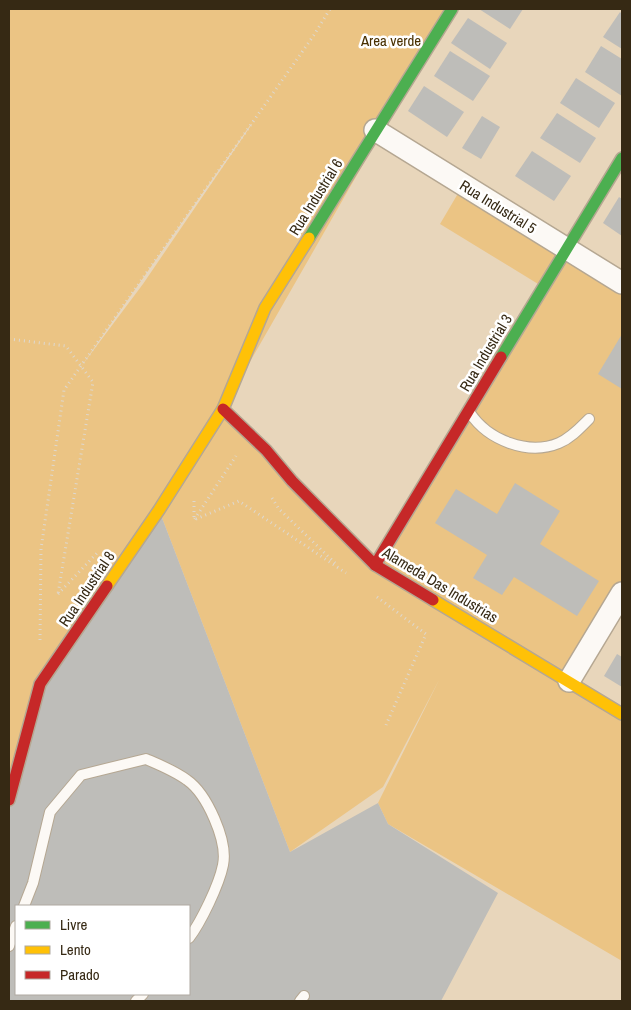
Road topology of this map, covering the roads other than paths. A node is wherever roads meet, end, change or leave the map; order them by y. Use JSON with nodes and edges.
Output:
{"nodes":[{"id":1,"x":452,"y":9,"type":"edge"},
{"id":2,"x":374,"y":130,"type":"junction"},
{"id":3,"x":622,"y":158,"type":"edge"},
{"id":4,"x":567,"y":249,"type":"junction"},
{"id":5,"x":622,"y":283,"type":"edge"},
{"id":6,"x":223,"y":409,"type":"junction"},
{"id":7,"x":469,"y":410,"type":"junction"},
{"id":8,"x":589,"y":419,"type":"dead end"},
{"id":9,"x":374,"y":564,"type":"junction"},
{"id":10,"x":622,"y":593,"type":"edge"},
{"id":11,"x":569,"y":681,"type":"junction"},
{"id":12,"x":622,"y":714,"type":"edge"},
{"id":13,"x":9,"y":800,"type":"edge"},
{"id":14,"x":24,"y":905,"type":"edge"},
{"id":15,"x":15,"y":929,"type":"edge"},
{"id":16,"x":190,"y":936,"type":"edge"},
{"id":17,"x":9,"y":946,"type":"edge"}],
"edges":[{"from":1,"to":2,"type":"street","name":"Rua Industrial 6"},
{"from":2,"to":4,"type":"street","name":"Rua Industrial 5"},
{"from":2,"to":6,"type":"street","name":"Rua Industrial 6"},
{"from":3,"to":4,"type":"street","name":"Rua Industrial 3"},
{"from":4,"to":5,"type":"street","name":"Rua Industrial 5"},
{"from":4,"to":7,"type":"street","name":"Rua Industrial 3"},
{"from":6,"to":9,"type":"street","name":"Alameda Das Industrias"},
{"from":6,"to":13,"type":"street","name":"Rua Industrial 8"},
{"from":7,"to":8,"type":"lane"},
{"from":7,"to":9,"type":"street","name":"Rua Industrial 3"},
{"from":9,"to":11,"type":"street","name":"Alameda Das Industrias"},
{"from":10,"to":11,"type":"street"},
{"from":11,"to":12,"type":"street","name":"Alameda Das Industrias"},
{"from":14,"to":16,"type":"lane"},
{"from":15,"to":17,"type":"lane"}]}
